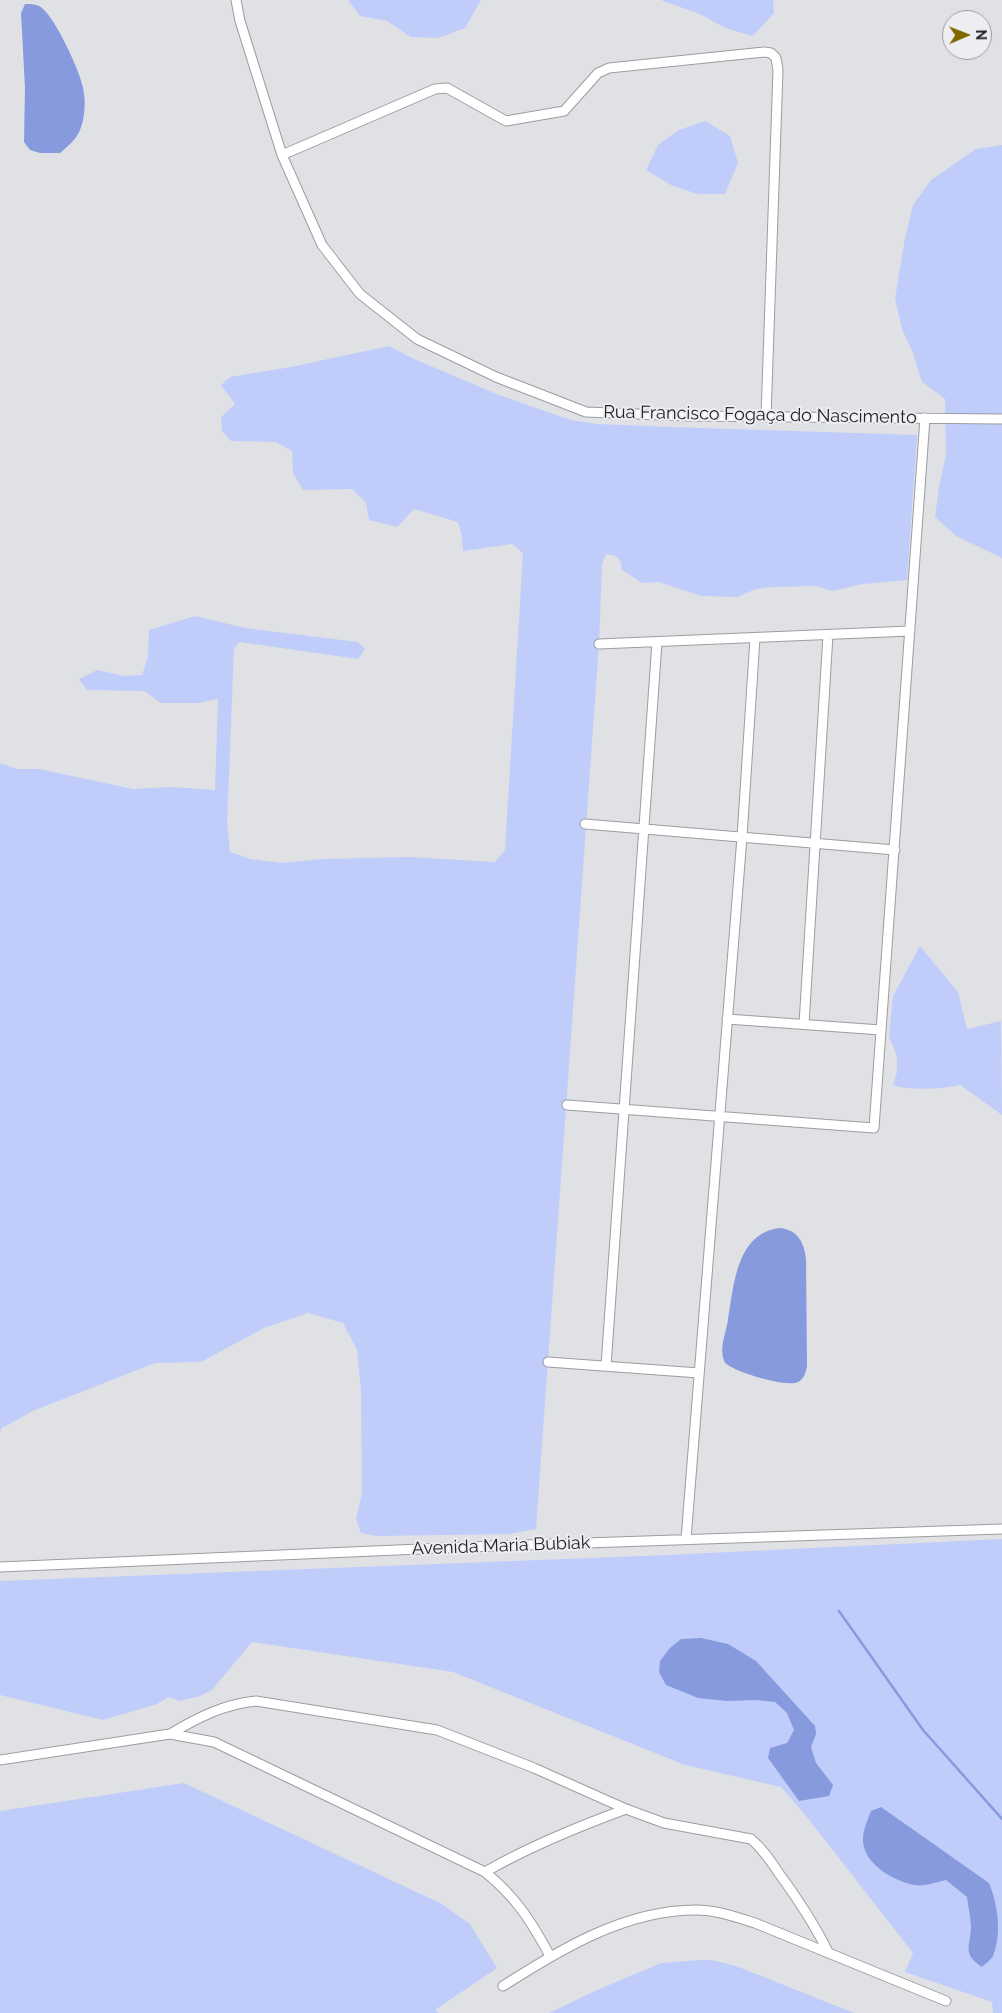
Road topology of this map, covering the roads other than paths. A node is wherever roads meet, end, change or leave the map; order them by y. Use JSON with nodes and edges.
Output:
{"nodes":[{"id":1,"x":236,"y":0,"type":"edge"},
{"id":2,"x":282,"y":155,"type":"junction"},
{"id":3,"x":766,"y":417,"type":"junction"},
{"id":4,"x":925,"y":418,"type":"junction"},
{"id":5,"x":1002,"y":419,"type":"edge"},
{"id":6,"x":910,"y":632,"type":"junction"},
{"id":7,"x":828,"y":635,"type":"junction"},
{"id":8,"x":755,"y":638,"type":"junction"},
{"id":9,"x":657,"y":642,"type":"junction"},
{"id":10,"x":599,"y":644,"type":"dead end"},
{"id":11,"x":585,"y":824,"type":"dead end"},
{"id":12,"x":644,"y":829,"type":"junction"},
{"id":13,"x":742,"y":837,"type":"junction"},
{"id":14,"x":815,"y":843,"type":"junction"},
{"id":15,"x":895,"y":850,"type":"junction"},
{"id":16,"x":727,"y":1019,"type":"junction"},
{"id":17,"x":804,"y":1024,"type":"junction"},
{"id":18,"x":881,"y":1030,"type":"junction"},
{"id":19,"x":567,"y":1104,"type":"dead end"},
{"id":20,"x":624,"y":1109,"type":"junction"},
{"id":21,"x":720,"y":1116,"type":"junction"},
{"id":22,"x":548,"y":1362,"type":"dead end"},
{"id":23,"x":606,"y":1366,"type":"junction"},
{"id":24,"x":699,"y":1373,"type":"junction"},
{"id":25,"x":1002,"y":1529,"type":"edge"},
{"id":26,"x":686,"y":1539,"type":"junction"},
{"id":27,"x":0,"y":1567,"type":"edge"},
{"id":28,"x":170,"y":1734,"type":"junction"},
{"id":29,"x":0,"y":1760,"type":"edge"},
{"id":30,"x":626,"y":1809,"type":"junction"},
{"id":31,"x":485,"y":1872,"type":"junction"},
{"id":32,"x":828,"y":1952,"type":"junction"},
{"id":33,"x":550,"y":1956,"type":"junction"},
{"id":34,"x":503,"y":1986,"type":"dead end"},
{"id":35,"x":946,"y":2001,"type":"dead end"}],
"edges":[{"from":1,"to":2,"type":"street","name":"Rua Francisco Fogaça do Nascimento"},
{"from":2,"to":3,"type":"street","name":"Rua Francisco Fogaça do Nascimento"},
{"from":2,"to":3,"type":"street"},
{"from":3,"to":4,"type":"street","name":"Rua Francisco Fogaça do Nascimento"},
{"from":4,"to":5,"type":"street","name":"Rua Francisco Fogaça do Nascimento"},
{"from":4,"to":6,"type":"street"},
{"from":6,"to":7,"type":"street"},
{"from":6,"to":15,"type":"street"},
{"from":7,"to":8,"type":"street"},
{"from":7,"to":14,"type":"street"},
{"from":8,"to":9,"type":"street"},
{"from":8,"to":13,"type":"street"},
{"from":9,"to":10,"type":"street"},
{"from":9,"to":12,"type":"street"},
{"from":11,"to":12,"type":"street"},
{"from":12,"to":13,"type":"street"},
{"from":12,"to":20,"type":"street"},
{"from":13,"to":14,"type":"street"},
{"from":13,"to":16,"type":"street"},
{"from":14,"to":15,"type":"street"},
{"from":14,"to":17,"type":"street"},
{"from":15,"to":18,"type":"street"},
{"from":16,"to":17,"type":"street"},
{"from":16,"to":21,"type":"street"},
{"from":17,"to":18,"type":"street"},
{"from":18,"to":21,"type":"street"},
{"from":19,"to":20,"type":"street"},
{"from":20,"to":21,"type":"street"},
{"from":20,"to":23,"type":"street"},
{"from":21,"to":24,"type":"street"},
{"from":22,"to":23,"type":"street"},
{"from":23,"to":24,"type":"street"},
{"from":24,"to":26,"type":"street"},
{"from":25,"to":26,"type":"street","name":"Avenida Maria Bubiak"},
{"from":26,"to":27,"type":"street","name":"Avenida Maria Bubiak"},
{"from":28,"to":29,"type":"street"},
{"from":28,"to":30,"type":"street"},
{"from":28,"to":31,"type":"street"},
{"from":30,"to":31,"type":"street"},
{"from":30,"to":32,"type":"street"},
{"from":31,"to":33,"type":"street"},
{"from":32,"to":33,"type":"street"},
{"from":32,"to":35,"type":"street"},
{"from":33,"to":34,"type":"street"}]}
